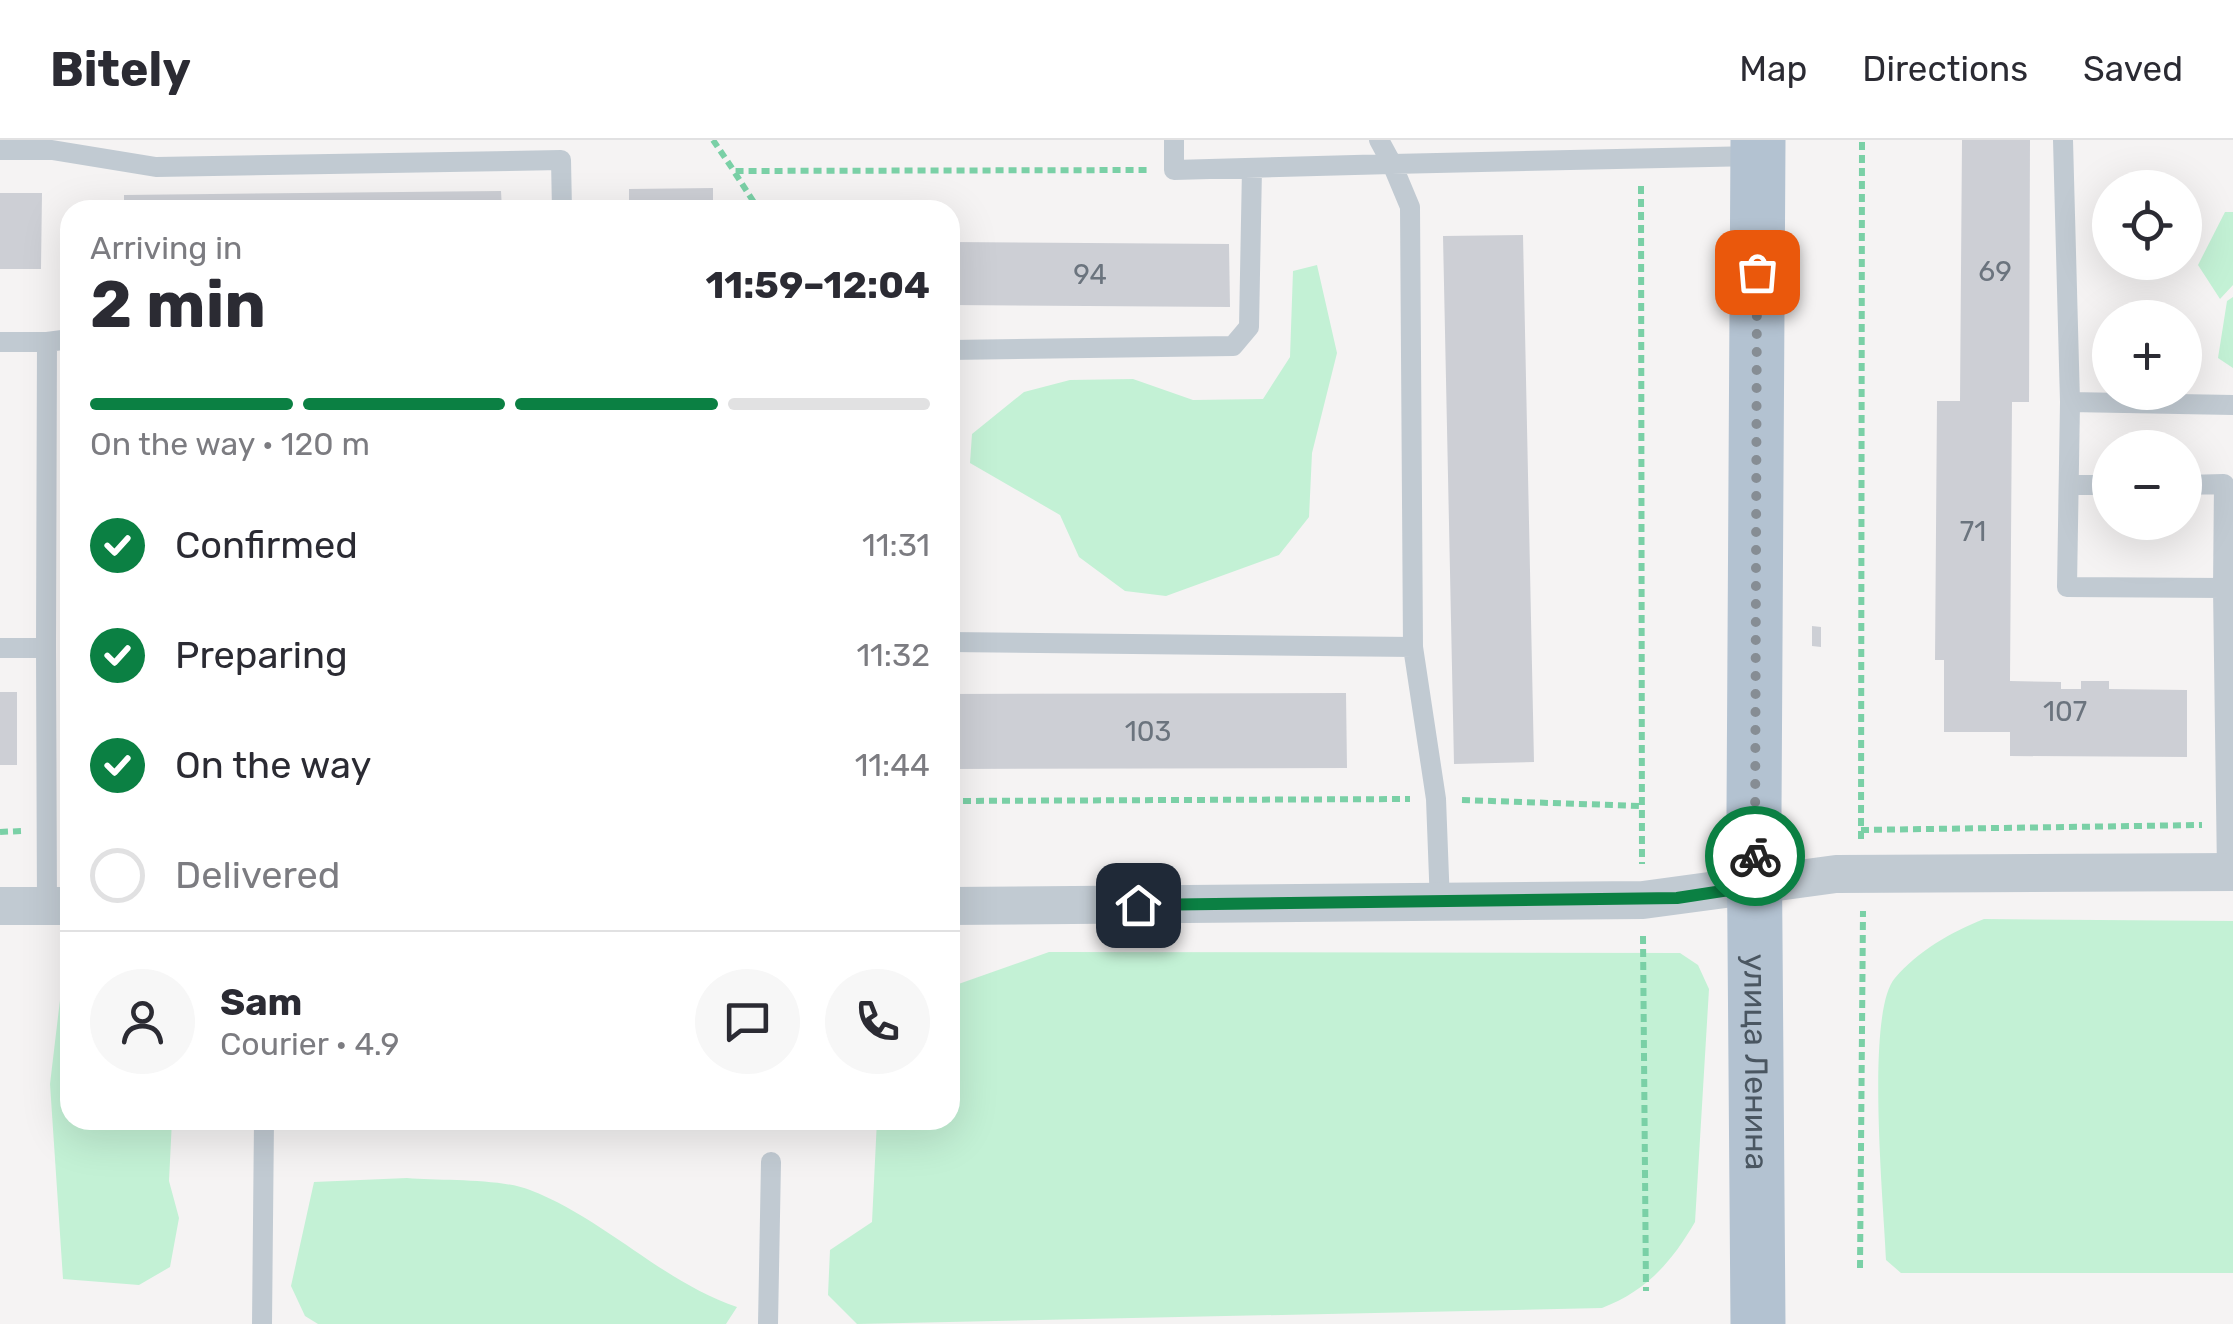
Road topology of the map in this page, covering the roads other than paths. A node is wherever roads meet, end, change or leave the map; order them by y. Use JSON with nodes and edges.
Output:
{"nodes":[{"id":1,"x":1174,"y":140,"type":"edge"},
{"id":2,"x":1380,"y":140,"type":"edge"},
{"id":3,"x":2063,"y":140,"type":"edge"},
{"id":4,"x":49,"y":145,"type":"edge"},
{"id":5,"x":1758,"y":148,"type":"edge"},
{"id":6,"x":0,"y":150,"type":"edge"},
{"id":7,"x":1392,"y":164,"type":"junction"},
{"id":8,"x":1252,"y":168,"type":"junction"},
{"id":9,"x":562,"y":200,"type":"edge"},
{"id":10,"x":60,"y":340,"type":"edge"},
{"id":11,"x":0,"y":342,"type":"edge"},
{"id":12,"x":47,"y":342,"type":"junction"},
{"id":13,"x":960,"y":350,"type":"edge"},
{"id":14,"x":2070,"y":402,"type":"junction"},
{"id":15,"x":2233,"y":405,"type":"edge"},
{"id":16,"x":2202,"y":484,"type":"edge"},
{"id":17,"x":2228,"y":484,"type":"edge"},
{"id":18,"x":2069,"y":485,"type":"junction"},
{"id":19,"x":2092,"y":485,"type":"edge"},
{"id":20,"x":2223,"y":588,"type":"junction"},
{"id":21,"x":960,"y":642,"type":"edge"},
{"id":22,"x":1414,"y":647,"type":"junction"},
{"id":23,"x":0,"y":648,"type":"edge"},
{"id":24,"x":46,"y":648,"type":"junction"},
{"id":25,"x":2230,"y":872,"type":"edge"},
{"id":26,"x":1755,"y":886,"type":"junction"},
{"id":27,"x":1440,"y":904,"type":"junction"},
{"id":28,"x":0,"y":906,"type":"edge"},
{"id":29,"x":58,"y":906,"type":"edge"},
{"id":30,"x":960,"y":906,"type":"edge"},
{"id":31,"x":264,"y":1130,"type":"edge"},
{"id":32,"x":771,"y":1162,"type":"dead end"},
{"id":33,"x":262,"y":1324,"type":"edge"},
{"id":34,"x":768,"y":1324,"type":"edge"},
{"id":35,"x":1758,"y":1324,"type":"edge"}],
"edges":[{"from":1,"to":8,"type":"lane"},
{"from":2,"to":7,"type":"lane"},
{"from":3,"to":14,"type":"lane"},
{"from":4,"to":6,"type":"lane"},
{"from":4,"to":9,"type":"lane"},
{"from":5,"to":7,"type":"lane"},
{"from":5,"to":26,"type":"main road","name":"улица Ленина"},
{"from":7,"to":8,"type":"lane"},
{"from":7,"to":22,"type":"lane"},
{"from":8,"to":13,"type":"lane"},
{"from":10,"to":12,"type":"lane"},
{"from":11,"to":12,"type":"lane"},
{"from":12,"to":24,"type":"lane"},
{"from":14,"to":15,"type":"lane"},
{"from":14,"to":18,"type":"lane"},
{"from":16,"to":17,"type":"lane"},
{"from":17,"to":20,"type":"lane"},
{"from":18,"to":19,"type":"lane"},
{"from":18,"to":20,"type":"lane"},
{"from":20,"to":25,"type":"lane"},
{"from":21,"to":22,"type":"lane"},
{"from":22,"to":27,"type":"lane"},
{"from":23,"to":24,"type":"lane"},
{"from":24,"to":29,"type":"lane"},
{"from":25,"to":26,"type":"street"},
{"from":26,"to":27,"type":"street"},
{"from":26,"to":35,"type":"main road","name":"улица Ленина"},
{"from":27,"to":30,"type":"street"},
{"from":28,"to":29,"type":"street"},
{"from":31,"to":33,"type":"lane"},
{"from":32,"to":34,"type":"lane"}]}
